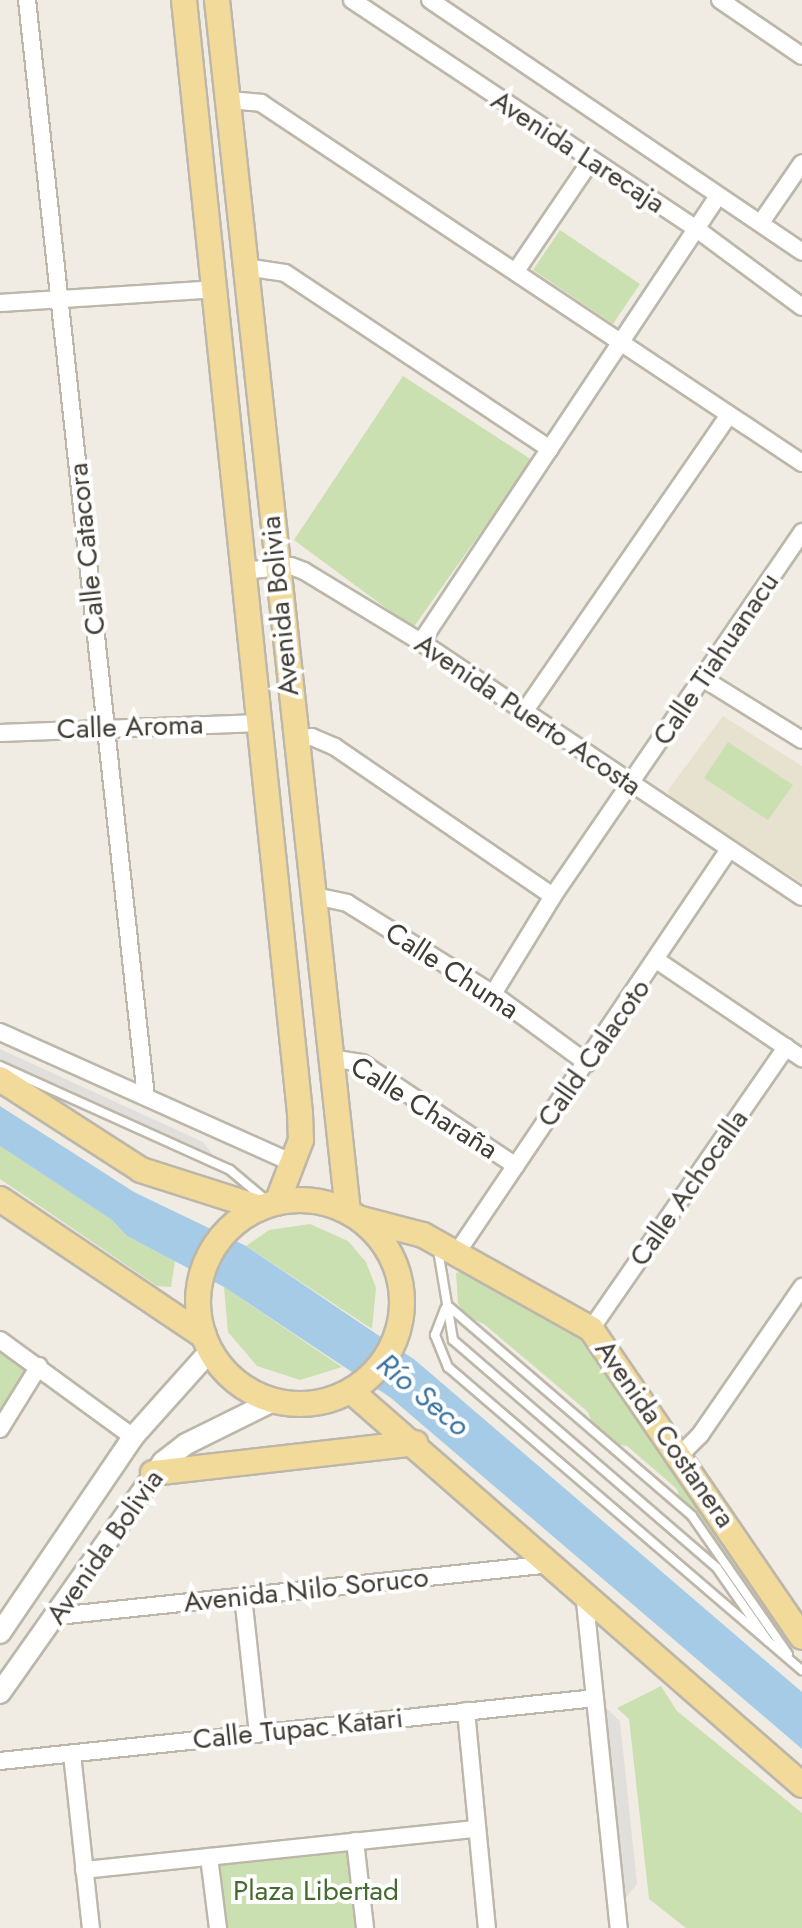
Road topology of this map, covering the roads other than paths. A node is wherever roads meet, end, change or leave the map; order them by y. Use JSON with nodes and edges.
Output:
{"nodes":[{"id":1,"x":27,"y":0,"type":"edge"},
{"id":2,"x":184,"y":0,"type":"edge"},
{"id":3,"x":217,"y":0,"type":"edge"},
{"id":4,"x":352,"y":0,"type":"edge"},
{"id":5,"x":430,"y":0,"type":"edge"},
{"id":6,"x":720,"y":0,"type":"edge"},
{"id":7,"x":802,"y":56,"type":"edge"},
{"id":8,"x":228,"y":100,"type":"junction"},
{"id":9,"x":590,"y":162,"type":"junction"},
{"id":10,"x":802,"y":163,"type":"edge"},
{"id":11,"x":718,"y":196,"type":"junction"},
{"id":12,"x":762,"y":221,"type":"junction"},
{"id":13,"x":698,"y":230,"type":"junction"},
{"id":14,"x":802,"y":252,"type":"edge"},
{"id":15,"x":245,"y":267,"type":"junction"},
{"id":16,"x":516,"y":271,"type":"junction"},
{"id":17,"x":214,"y":289,"type":"junction"},
{"id":18,"x":62,"y":299,"type":"junction"},
{"id":19,"x":0,"y":303,"type":"edge"},
{"id":20,"x":802,"y":307,"type":"edge"},
{"id":21,"x":624,"y":342,"type":"junction"},
{"id":22,"x":729,"y":415,"type":"junction"},
{"id":23,"x":550,"y":449,"type":"junction"},
{"id":24,"x":802,"y":463,"type":"edge"},
{"id":25,"x":802,"y":532,"type":"edge"},
{"id":26,"x":276,"y":567,"type":"junction"},
{"id":27,"x":243,"y":571,"type":"junction"},
{"id":28,"x":421,"y":642,"type":"junction"},
{"id":29,"x":704,"y":679,"type":"junction"},
{"id":30,"x":524,"y":712,"type":"junction"},
{"id":31,"x":260,"y":723,"type":"junction"},
{"id":32,"x":104,"y":726,"type":"junction"},
{"id":33,"x":0,"y":733,"type":"edge"},
{"id":34,"x":294,"y":739,"type":"junction"},
{"id":35,"x":802,"y":740,"type":"edge"},
{"id":36,"x":630,"y":785,"type":"junction"},
{"id":37,"x":729,"y":849,"type":"junction"},
{"id":38,"x":310,"y":895,"type":"junction"},
{"id":39,"x":553,"y":896,"type":"junction"},
{"id":40,"x":802,"y":897,"type":"edge"},
{"id":41,"x":658,"y":961,"type":"junction"},
{"id":42,"x":493,"y":994,"type":"junction"},
{"id":43,"x":0,"y":1032,"type":"edge"},
{"id":44,"x":786,"y":1047,"type":"junction"},
{"id":45,"x":330,"y":1058,"type":"junction"},
{"id":46,"x":802,"y":1058,"type":"edge"},
{"id":47,"x":587,"y":1063,"type":"junction"},
{"id":48,"x":0,"y":1066,"type":"edge"},
{"id":49,"x":0,"y":1079,"type":"edge"},
{"id":50,"x":146,"y":1097,"type":"junction"},
{"id":51,"x":293,"y":1163,"type":"junction"},
{"id":52,"x":516,"y":1166,"type":"junction"},
{"id":53,"x":0,"y":1199,"type":"edge"},
{"id":54,"x":263,"y":1208,"type":"junction"},
{"id":55,"x":353,"y":1215,"type":"junction"},
{"id":56,"x":434,"y":1241,"type":"junction"},
{"id":57,"x":456,"y":1254,"type":"junction"},
{"id":58,"x":802,"y":1287,"type":"edge"},
{"id":59,"x":447,"y":1305,"type":"junction"},
{"id":60,"x":591,"y":1329,"type":"junction"},
{"id":61,"x":205,"y":1336,"type":"junction"},
{"id":62,"x":0,"y":1340,"type":"edge"},
{"id":63,"x":39,"y":1366,"type":"junction"},
{"id":64,"x":358,"y":1386,"type":"junction"},
{"id":65,"x":273,"y":1401,"type":"junction"},
{"id":66,"x":0,"y":1429,"type":"edge"},
{"id":67,"x":133,"y":1437,"type":"junction"},
{"id":68,"x":415,"y":1443,"type":"junction"},
{"id":69,"x":681,"y":1454,"type":"junction"},
{"id":70,"x":153,"y":1473,"type":"junction"},
{"id":71,"x":554,"y":1564,"type":"junction"},
{"id":72,"x":584,"y":1591,"type":"junction"},
{"id":73,"x":243,"y":1596,"type":"junction"},
{"id":74,"x":57,"y":1616,"type":"junction"},
{"id":75,"x":2,"y":1624,"type":"edge"},
{"id":76,"x":802,"y":1637,"type":"edge"},
{"id":77,"x":768,"y":1641,"type":"junction"},
{"id":78,"x":799,"y":1667,"type":"edge"},
{"id":79,"x":0,"y":1693,"type":"edge"},
{"id":80,"x":595,"y":1698,"type":"junction"},
{"id":81,"x":466,"y":1711,"type":"junction"},
{"id":82,"x":258,"y":1733,"type":"junction"},
{"id":83,"x":72,"y":1754,"type":"junction"},
{"id":84,"x":0,"y":1761,"type":"edge"},
{"id":85,"x":802,"y":1785,"type":"edge"},
{"id":86,"x":477,"y":1829,"type":"junction"},
{"id":87,"x":355,"y":1841,"type":"junction"},
{"id":88,"x":209,"y":1857,"type":"junction"},
{"id":89,"x":84,"y":1870,"type":"junction"},
{"id":90,"x":91,"y":1928,"type":"edge"},
{"id":91,"x":218,"y":1928,"type":"edge"},
{"id":92,"x":365,"y":1928,"type":"edge"},
{"id":93,"x":487,"y":1928,"type":"edge"},
{"id":94,"x":619,"y":1928,"type":"edge"}],
"edges":[{"from":1,"to":18,"type":"street","name":"Calle Catacora"},
{"from":2,"to":17,"type":"main road","name":"Avenida Bolivia"},
{"from":3,"to":8,"type":"main road","name":"Avenida Bolivia"},
{"from":4,"to":9,"type":"street","name":"Avenida Larecaja"},
{"from":5,"to":11,"type":"street","name":"Avenida Larecaja"},
{"from":6,"to":7,"type":"street"},
{"from":8,"to":15,"type":"main road","name":"Avenida Bolivia"},
{"from":8,"to":16,"type":"street"},
{"from":9,"to":13,"type":"street","name":"Avenida Larecaja"},
{"from":9,"to":16,"type":"street"},
{"from":10,"to":12,"type":"street"},
{"from":11,"to":12,"type":"street","name":"Avenida Larecaja"},
{"from":11,"to":13,"type":"street"},
{"from":12,"to":14,"type":"street","name":"Avenida Larecaja"},
{"from":13,"to":20,"type":"street","name":"Avenida Larecaja"},
{"from":13,"to":21,"type":"street"},
{"from":15,"to":23,"type":"street"},
{"from":15,"to":26,"type":"main road","name":"Avenida Bolivia"},
{"from":16,"to":21,"type":"street"},
{"from":17,"to":18,"type":"street"},
{"from":17,"to":27,"type":"main road","name":"Avenida Bolivia"},
{"from":18,"to":19,"type":"street"},
{"from":18,"to":32,"type":"street","name":"Calle Catacora"},
{"from":21,"to":22,"type":"street"},
{"from":21,"to":23,"type":"street"},
{"from":22,"to":24,"type":"street"},
{"from":22,"to":30,"type":"street"},
{"from":23,"to":28,"type":"street"},
{"from":25,"to":29,"type":"street","name":"Calle Tiahuanacu"},
{"from":26,"to":27,"type":"street","name":"Avenida Puerto Acosta"},
{"from":26,"to":28,"type":"street","name":"Avenida Puerto Acosta"},
{"from":26,"to":34,"type":"main road","name":"Avenida Bolivia"},
{"from":27,"to":31,"type":"main road","name":"Avenida Bolivia"},
{"from":28,"to":30,"type":"street","name":"Avenida Puerto Acosta"},
{"from":29,"to":35,"type":"street"},
{"from":29,"to":36,"type":"street","name":"Calle Tiahuanacu"},
{"from":30,"to":36,"type":"street","name":"Avenida Puerto Acosta"},
{"from":31,"to":32,"type":"street","name":"Calle Aroma"},
{"from":31,"to":51,"type":"main road","name":"Avenida Bolivia"},
{"from":32,"to":33,"type":"street","name":"Calle Aroma"},
{"from":32,"to":50,"type":"street","name":"Calle Catacora"},
{"from":34,"to":38,"type":"main road","name":"Avenida Bolivia"},
{"from":34,"to":39,"type":"street"},
{"from":36,"to":37,"type":"street","name":"Avenida Puerto Acosta"},
{"from":36,"to":39,"type":"street","name":"Calle Tiahuanacu"},
{"from":37,"to":40,"type":"street","name":"Avenida Puerto Acosta"},
{"from":37,"to":41,"type":"street","name":"Calld Calacoto"},
{"from":38,"to":42,"type":"street","name":"Calle Chuma"},
{"from":38,"to":45,"type":"main road","name":"Avenida Bolivia"},
{"from":39,"to":42,"type":"street","name":"Calle Tiahuanacu"},
{"from":41,"to":44,"type":"street"},
{"from":41,"to":47,"type":"street","name":"Calld Calacoto"},
{"from":42,"to":47,"type":"street","name":"Calle Chuma"},
{"from":43,"to":50,"type":"street"},
{"from":44,"to":46,"type":"street"},
{"from":44,"to":60,"type":"street","name":"Calle Achocalla"},
{"from":45,"to":52,"type":"street","name":"Calle Charaña"},
{"from":45,"to":55,"type":"main road","name":"Avenida Bolivia"},
{"from":47,"to":52,"type":"street","name":"Calld Calacoto"},
{"from":48,"to":54,"type":"lane"},
{"from":49,"to":54,"type":"main road"},
{"from":50,"to":51,"type":"street"},
{"from":51,"to":54,"type":"main road","name":"Avenida Bolivia"},
{"from":52,"to":57,"type":"street","name":"Calld Calacoto"},
{"from":53,"to":61,"type":"main road"},
{"from":54,"to":55,"type":"main road"},
{"from":54,"to":61,"type":"main road"},
{"from":55,"to":56,"type":"main road","name":"Avenida Costanera"},
{"from":55,"to":64,"type":"main road"},
{"from":56,"to":57,"type":"main road","name":"Avenida Costanera"},
{"from":56,"to":59,"type":"lane"},
{"from":57,"to":60,"type":"main road","name":"Avenida Costanera"},
{"from":58,"to":69,"type":"street"},
{"from":59,"to":77,"type":"lane"},
{"from":59,"to":77,"type":"lane"},
{"from":59,"to":78,"type":"lane"},
{"from":60,"to":69,"type":"main road","name":"Avenida Costanera"},
{"from":61,"to":65,"type":"main road"},
{"from":61,"to":67,"type":"street","name":"Avenida Bolivia"},
{"from":62,"to":63,"type":"street"},
{"from":63,"to":66,"type":"street"},
{"from":63,"to":67,"type":"street"},
{"from":64,"to":65,"type":"main road"},
{"from":64,"to":68,"type":"main road"},
{"from":65,"to":70,"type":"street","name":"Avenida Bolivia"},
{"from":67,"to":75,"type":"street","name":"Avenida Bolivia"},
{"from":68,"to":70,"type":"main road"},
{"from":68,"to":71,"type":"main road"},
{"from":69,"to":76,"type":"main road","name":"Avenida Costanera"},
{"from":70,"to":74,"type":"street","name":"Avenida Bolivia"},
{"from":71,"to":72,"type":"main road"},
{"from":71,"to":73,"type":"street","name":"Avenida Nilo Soruco"},
{"from":72,"to":80,"type":"street"},
{"from":72,"to":85,"type":"main road"},
{"from":73,"to":74,"type":"street","name":"Avenida Nilo Soruco"},
{"from":73,"to":82,"type":"street"},
{"from":74,"to":79,"type":"street","name":"Avenida Bolivia"},
{"from":77,"to":78,"type":"lane"},
{"from":80,"to":81,"type":"street","name":"Calle Tupac Katari"},
{"from":80,"to":94,"type":"street"},
{"from":81,"to":82,"type":"street","name":"Calle Tupac Katari"},
{"from":81,"to":86,"type":"street"},
{"from":82,"to":83,"type":"street","name":"Calle Tupac Katari"},
{"from":83,"to":84,"type":"street","name":"Calle Tupac Katari"},
{"from":83,"to":89,"type":"street"},
{"from":86,"to":87,"type":"street"},
{"from":86,"to":93,"type":"street"},
{"from":87,"to":88,"type":"street"},
{"from":87,"to":92,"type":"street"},
{"from":88,"to":89,"type":"street"},
{"from":88,"to":91,"type":"street"},
{"from":89,"to":90,"type":"street"}]}
